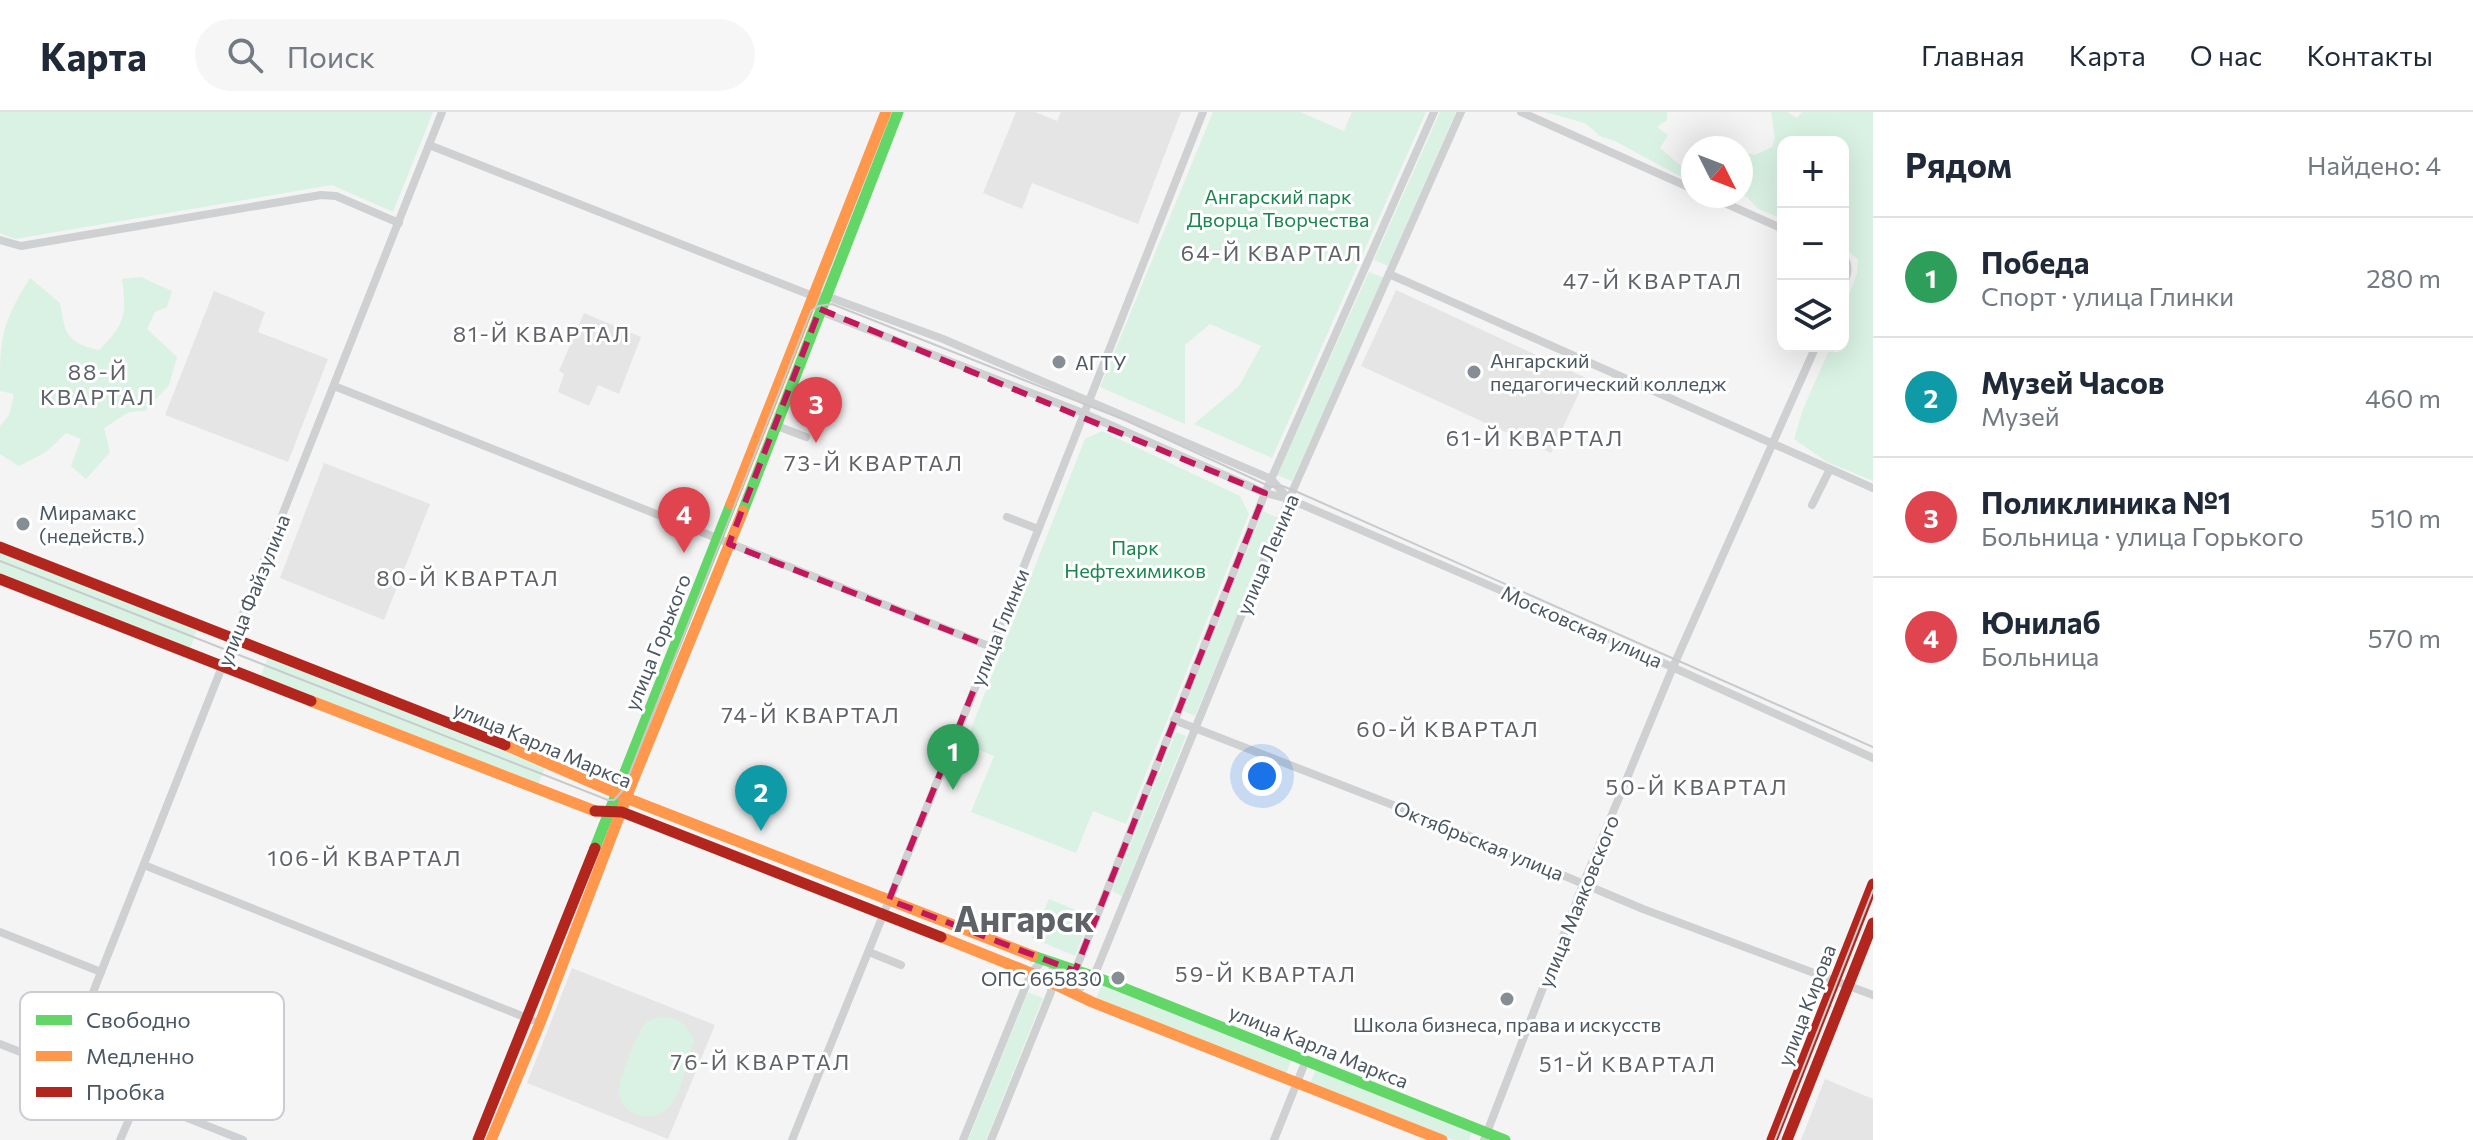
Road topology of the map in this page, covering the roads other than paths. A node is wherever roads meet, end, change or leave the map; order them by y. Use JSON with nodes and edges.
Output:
{"nodes":[{"id":1,"x":442,"y":112,"type":"edge"},
{"id":2,"x":886,"y":112,"type":"edge"},
{"id":3,"x":898,"y":112,"type":"edge"},
{"id":4,"x":1203,"y":112,"type":"edge"},
{"id":5,"x":1434,"y":112,"type":"edge"},
{"id":6,"x":1461,"y":112,"type":"edge"},
{"id":7,"x":1521,"y":112,"type":"edge"},
{"id":8,"x":429,"y":145,"type":"junction"},
{"id":9,"x":1681,"y":184,"type":"edge"},
{"id":10,"x":1736,"y":208,"type":"edge"},
{"id":11,"x":399,"y":223,"type":"junction"},
{"id":12,"x":1777,"y":226,"type":"edge"},
{"id":13,"x":0,"y":240,"type":"edge"},
{"id":14,"x":1389,"y":274,"type":"junction"},
{"id":15,"x":813,"y":296,"type":"junction"},
{"id":16,"x":826,"y":296,"type":"junction"},
{"id":17,"x":820,"y":309,"type":"junction"},
{"id":18,"x":1813,"y":352,"type":"edge"},
{"id":19,"x":334,"y":386,"type":"junction"},
{"id":20,"x":1089,"y":400,"type":"junction"},
{"id":21,"x":1083,"y":413,"type":"junction"},
{"id":22,"x":777,"y":426,"type":"junction"},
{"id":23,"x":806,"y":437,"type":"dead end"},
{"id":24,"x":1772,"y":443,"type":"junction"},
{"id":25,"x":1830,"y":469,"type":"junction"},
{"id":26,"x":1271,"y":479,"type":"junction"},
{"id":27,"x":1873,"y":488,"type":"edge"},
{"id":28,"x":1265,"y":493,"type":"junction"},
{"id":29,"x":1289,"y":499,"type":"junction"},
{"id":30,"x":1812,"y":505,"type":"dead end"},
{"id":31,"x":1007,"y":517,"type":"dead end"},
{"id":32,"x":1038,"y":529,"type":"junction"},
{"id":33,"x":723,"y":542,"type":"junction"},
{"id":34,"x":0,"y":547,"type":"edge"},
{"id":35,"x":0,"y":579,"type":"edge"},
{"id":36,"x":234,"y":639,"type":"junction"},
{"id":37,"x":991,"y":647,"type":"junction"},
{"id":38,"x":1673,"y":667,"type":"junction"},
{"id":39,"x":222,"y":668,"type":"junction"},
{"id":40,"x":1174,"y":720,"type":"junction"},
{"id":41,"x":1194,"y":728,"type":"junction"},
{"id":42,"x":1873,"y":758,"type":"edge"},
{"id":43,"x":622,"y":795,"type":"junction"},
{"id":44,"x":622,"y":812,"type":"junction"},
{"id":45,"x":609,"y":813,"type":"junction"},
{"id":46,"x":144,"y":865,"type":"junction"},
{"id":47,"x":582,"y":877,"type":"junction"},
{"id":48,"x":594,"y":882,"type":"junction"},
{"id":49,"x":1584,"y":882,"type":"junction"},
{"id":50,"x":1873,"y":884,"type":"edge"},
{"id":51,"x":889,"y":900,"type":"junction"},
{"id":52,"x":883,"y":914,"type":"junction"},
{"id":53,"x":1873,"y":923,"type":"edge"},
{"id":54,"x":0,"y":932,"type":"edge"},
{"id":55,"x":869,"y":952,"type":"junction"},
{"id":56,"x":1048,"y":962,"type":"junction"},
{"id":57,"x":901,"y":965,"type":"dead end"},
{"id":58,"x":1075,"y":971,"type":"junction"},
{"id":59,"x":101,"y":972,"type":"junction"},
{"id":60,"x":1031,"y":973,"type":"junction"},
{"id":61,"x":1094,"y":976,"type":"junction"},
{"id":62,"x":1834,"y":982,"type":"junction"},
{"id":63,"x":1053,"y":983,"type":"junction"},
{"id":64,"x":1848,"y":987,"type":"junction"},
{"id":65,"x":93,"y":992,"type":"edge"},
{"id":66,"x":1074,"y":993,"type":"junction"},
{"id":67,"x":1873,"y":995,"type":"edge"},
{"id":68,"x":534,"y":1021,"type":"junction"},
{"id":69,"x":0,"y":1044,"type":"edge"},
{"id":70,"x":20,"y":1052,"type":"edge"},
{"id":71,"x":1306,"y":1060,"type":"junction"},
{"id":72,"x":1297,"y":1081,"type":"junction"},
{"id":73,"x":129,"y":1120,"type":"edge"},
{"id":74,"x":192,"y":1120,"type":"edge"},
{"id":75,"x":1485,"y":1136,"type":"edge"},
{"id":76,"x":120,"y":1140,"type":"edge"},
{"id":77,"x":243,"y":1140,"type":"edge"},
{"id":78,"x":478,"y":1140,"type":"edge"},
{"id":79,"x":491,"y":1140,"type":"edge"},
{"id":80,"x":792,"y":1140,"type":"edge"},
{"id":81,"x":963,"y":1140,"type":"edge"},
{"id":82,"x":991,"y":1140,"type":"edge"},
{"id":83,"x":1274,"y":1140,"type":"edge"},
{"id":84,"x":1442,"y":1140,"type":"edge"},
{"id":85,"x":1505,"y":1140,"type":"edge"},
{"id":86,"x":1772,"y":1140,"type":"edge"},
{"id":87,"x":1787,"y":1140,"type":"edge"}],
"edges":[{"from":1,"to":8,"type":"street","name":"улица Файзулина"},
{"from":2,"to":15,"type":"street","name":"улица Горького"},
{"from":3,"to":16,"type":"street","name":"улица Горького"},
{"from":4,"to":20,"type":"street","name":"улица Глинки"},
{"from":5,"to":26,"type":"street","name":"улица Ленина"},
{"from":6,"to":14,"type":"street","name":"улица Ленина"},
{"from":7,"to":9,"type":"street"},
{"from":8,"to":11,"type":"street","name":"улица Файзулина"},
{"from":8,"to":15,"type":"street","name":"Московская улица"},
{"from":10,"to":12,"type":"street"},
{"from":11,"to":13,"type":"street"},
{"from":11,"to":19,"type":"street","name":"улица Файзулина"},
{"from":14,"to":24,"type":"street"},
{"from":14,"to":29,"type":"street","name":"улица Ленина"},
{"from":15,"to":16,"type":"street","name":"Московская улица"},
{"from":15,"to":17,"type":"street"},
{"from":15,"to":33,"type":"street","name":"улица Горького"},
{"from":16,"to":17,"type":"street","name":"улица Горького"},
{"from":16,"to":20,"type":"street","name":"Московская улица"},
{"from":17,"to":21,"type":"street","name":"Московская улица"},
{"from":17,"to":22,"type":"street","name":"улица Горького"},
{"from":18,"to":24,"type":"street","name":"улица Маяковского"},
{"from":19,"to":33,"type":"street"},
{"from":19,"to":36,"type":"street","name":"улица Файзулина"},
{"from":20,"to":21,"type":"street","name":"улица Глинки"},
{"from":20,"to":26,"type":"street","name":"Московская улица"},
{"from":21,"to":28,"type":"street","name":"Московская улица"},
{"from":21,"to":32,"type":"street","name":"улица Глинки"},
{"from":22,"to":23,"type":"street"},
{"from":22,"to":33,"type":"street","name":"улица Горького"},
{"from":24,"to":25,"type":"street"},
{"from":24,"to":38,"type":"street","name":"улица Маяковского"},
{"from":25,"to":27,"type":"street"},
{"from":25,"to":30,"type":"street"},
{"from":26,"to":28,"type":"street","name":"улица Ленина"},
{"from":26,"to":29,"type":"street","name":"Московская улица"},
{"from":28,"to":29,"type":"street","name":"Московская улица"},
{"from":28,"to":40,"type":"street","name":"улица Ленина"},
{"from":29,"to":38,"type":"street","name":"Московская улица"},
{"from":29,"to":41,"type":"street","name":"улица Ленина"},
{"from":31,"to":32,"type":"street"},
{"from":32,"to":37,"type":"street","name":"улица Глинки"},
{"from":33,"to":37,"type":"street"},
{"from":33,"to":43,"type":"street","name":"улица Горького"},
{"from":34,"to":36,"type":"street","name":"улица Карла Маркса"},
{"from":35,"to":39,"type":"street","name":"улица Карла Маркса"},
{"from":36,"to":39,"type":"street","name":"улица Файзулина"},
{"from":36,"to":43,"type":"street","name":"улица Карла Маркса"},
{"from":37,"to":51,"type":"street","name":"улица Глинки"},
{"from":38,"to":42,"type":"street","name":"Московская улица"},
{"from":38,"to":49,"type":"street","name":"улица Маяковского"},
{"from":39,"to":45,"type":"street","name":"улица Карла Маркса"},
{"from":39,"to":46,"type":"street","name":"улица Файзулина"},
{"from":40,"to":41,"type":"street","name":"Октябрьская улица"},
{"from":40,"to":58,"type":"street","name":"улица Ленина"},
{"from":41,"to":49,"type":"street","name":"Октябрьская улица"},
{"from":41,"to":61,"type":"street","name":"улица Ленина"},
{"from":43,"to":44,"type":"street","name":"улица Горького"},
{"from":43,"to":45,"type":"street","name":"улица Горького"},
{"from":43,"to":51,"type":"street","name":"улица Карла Маркса"},
{"from":44,"to":45,"type":"street","name":"улица Карла Маркса"},
{"from":44,"to":48,"type":"street","name":"улица Горького"},
{"from":44,"to":52,"type":"street","name":"улица Карла Маркса"},
{"from":45,"to":47,"type":"street","name":"улица Горького"},
{"from":46,"to":59,"type":"street","name":"улица Файзулина"},
{"from":46,"to":68,"type":"street"},
{"from":47,"to":48,"type":"street"},
{"from":47,"to":68,"type":"street","name":"улица Горького"},
{"from":48,"to":68,"type":"street","name":"улица Горького"},
{"from":49,"to":62,"type":"street","name":"Октябрьская улица"},
{"from":49,"to":75,"type":"street","name":"улица Маяковского"},
{"from":50,"to":62,"type":"street","name":"улица Кирова"},
{"from":51,"to":52,"type":"street","name":"улица Глинки"},
{"from":51,"to":56,"type":"street","name":"улица Карла Маркса"},
{"from":52,"to":55,"type":"street","name":"улица Глинки"},
{"from":52,"to":60,"type":"street","name":"улица Карла Маркса"},
{"from":53,"to":64,"type":"street","name":"улица Кирова"},
{"from":54,"to":59,"type":"street"},
{"from":55,"to":57,"type":"street"},
{"from":55,"to":80,"type":"street","name":"улица Глинки"},
{"from":56,"to":58,"type":"street","name":"улица Карла Маркса"},
{"from":56,"to":60,"type":"street"},
{"from":56,"to":63,"type":"street"},
{"from":58,"to":61,"type":"street","name":"улица Карла Маркса"},
{"from":58,"to":66,"type":"street"},
{"from":59,"to":65,"type":"street","name":"улица Файзулина"},
{"from":60,"to":63,"type":"street","name":"улица Карла Маркса"},
{"from":60,"to":81,"type":"street"},
{"from":61,"to":66,"type":"street","name":"улица Ленина"},
{"from":61,"to":71,"type":"street","name":"улица Карла Маркса"},
{"from":62,"to":64,"type":"street","name":"Октябрьская улица"},
{"from":62,"to":86,"type":"street","name":"улица Кирова"},
{"from":63,"to":66,"type":"street","name":"улица Карла Маркса"},
{"from":63,"to":82,"type":"street"},
{"from":64,"to":67,"type":"street","name":"Октябрьская улица"},
{"from":64,"to":87,"type":"street","name":"улица Кирова"},
{"from":66,"to":72,"type":"street","name":"улица Карла Маркса"},
{"from":68,"to":78,"type":"street","name":"улица Горького"},
{"from":68,"to":79,"type":"street","name":"улица Горького"},
{"from":69,"to":70,"type":"street"},
{"from":71,"to":72,"type":"street"},
{"from":71,"to":75,"type":"street","name":"улица Карла Маркса"},
{"from":72,"to":83,"type":"street"},
{"from":72,"to":84,"type":"street","name":"улица Карла Маркса"},
{"from":73,"to":76,"type":"street"},
{"from":74,"to":77,"type":"street"},
{"from":75,"to":85,"type":"street","name":"улица Карла Маркса"}]}
